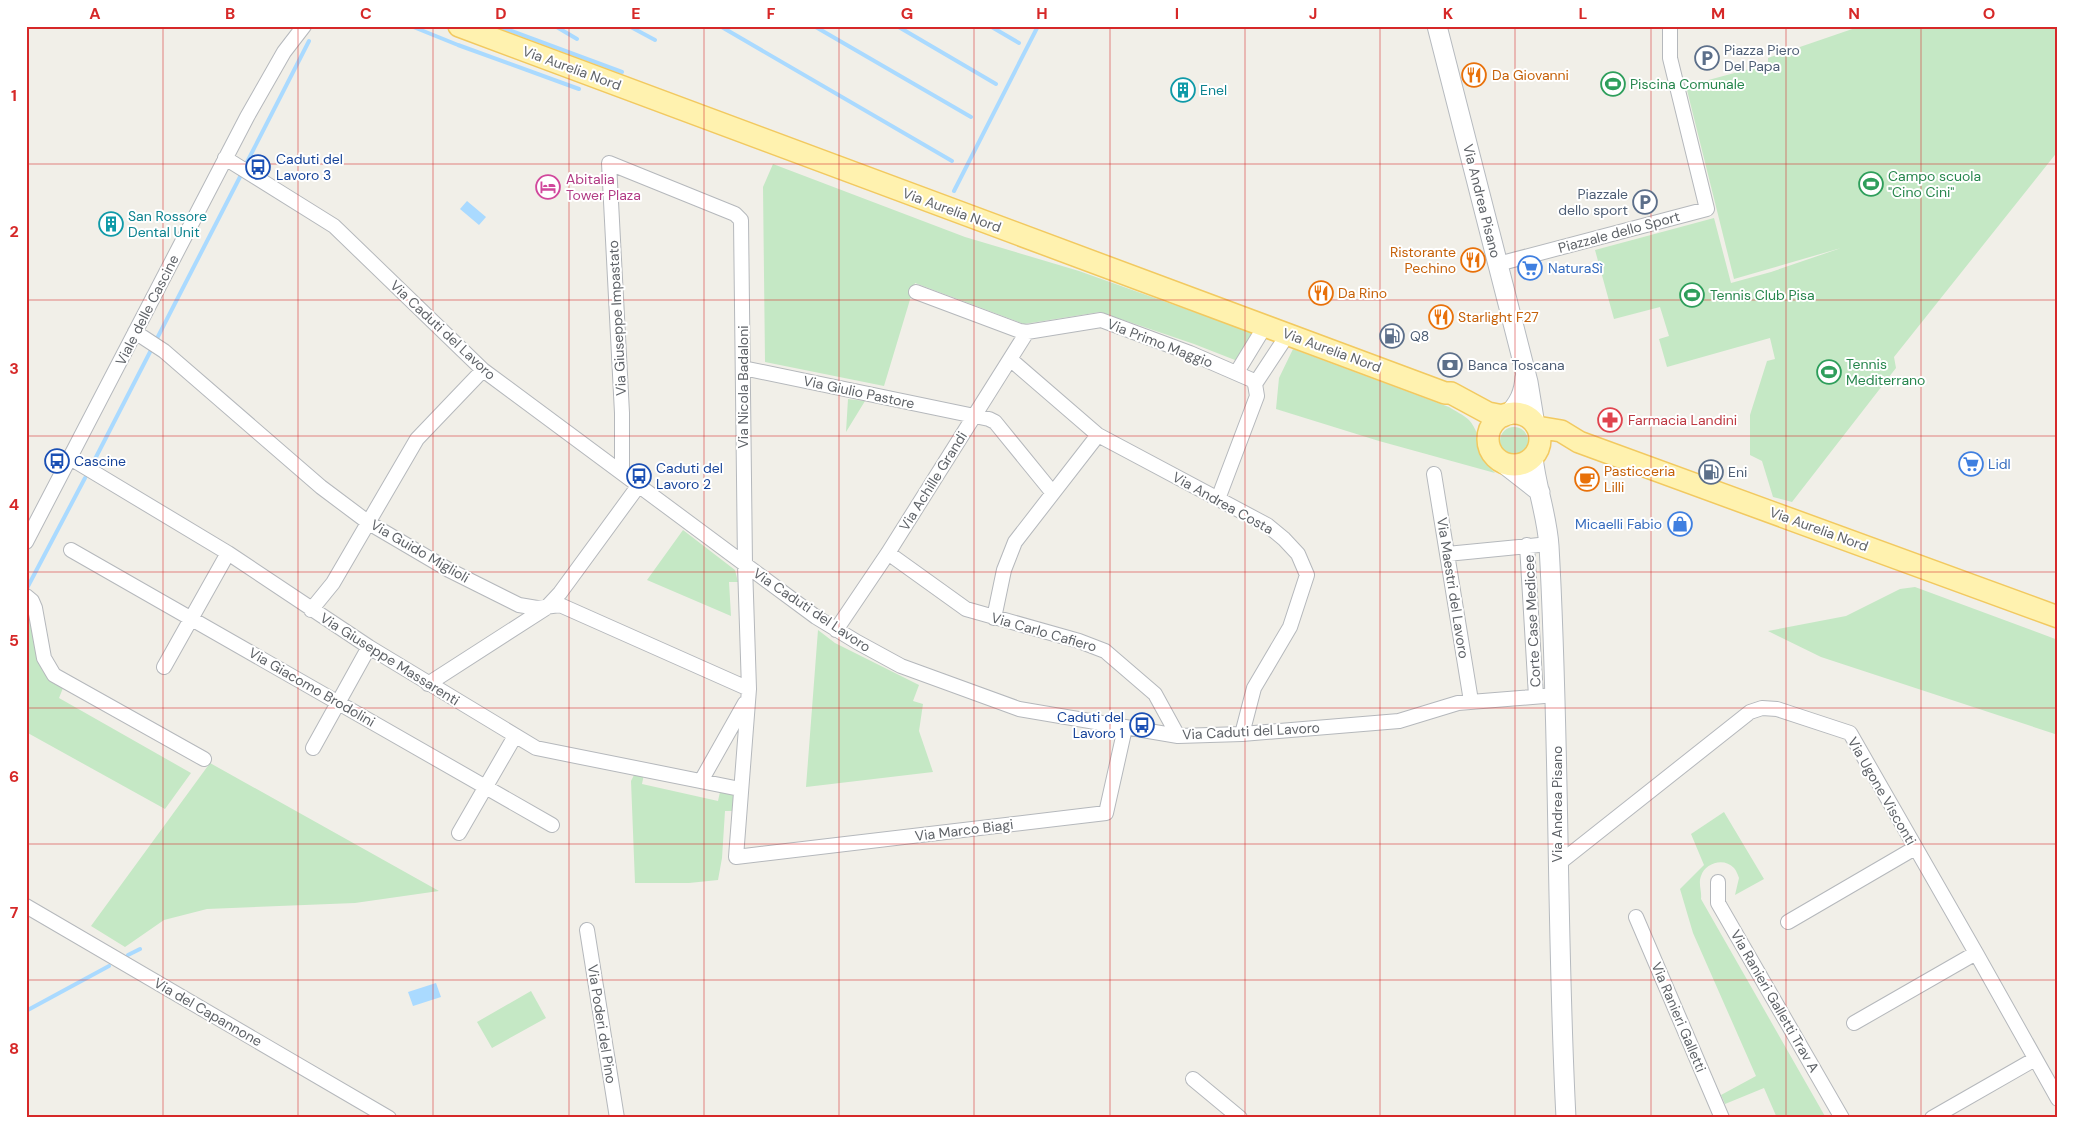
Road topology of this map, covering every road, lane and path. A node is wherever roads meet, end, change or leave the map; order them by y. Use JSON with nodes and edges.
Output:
{"nodes":[{"id":1,"x":290,"y":26,"type":"edge"},
{"id":2,"x":304,"y":26,"type":"edge"},
{"id":3,"x":459,"y":26,"type":"edge"},
{"id":4,"x":1437,"y":26,"type":"edge"},
{"id":5,"x":1670,"y":26,"type":"edge"},
{"id":6,"x":284,"y":52,"type":"junction"},
{"id":7,"x":230,"y":161,"type":"junction"},
{"id":8,"x":609,"y":163,"type":"joint"},
{"id":9,"x":1498,"y":264,"type":"junction"},
{"id":10,"x":916,"y":292,"type":"dead end"},
{"id":11,"x":1265,"y":326,"type":"junction"},
{"id":12,"x":135,"y":332,"type":"junction"},
{"id":13,"x":1027,"y":332,"type":"junction"},
{"id":14,"x":1288,"y":334,"type":"junction"},
{"id":15,"x":1010,"y":359,"type":"junction"},
{"id":16,"x":743,"y":368,"type":"junction"},
{"id":17,"x":483,"y":370,"type":"junction"},
{"id":18,"x":1237,"y":372,"type":"junction"},
{"id":19,"x":1525,"y":376,"type":"junction"},
{"id":20,"x":1255,"y":384,"type":"junction"},
{"id":21,"x":1445,"y":393,"type":"junction"},
{"id":22,"x":974,"y":415,"type":"junction"},
{"id":23,"x":1505,"y":416,"type":"junction"},
{"id":24,"x":1536,"y":426,"type":"junction"},
{"id":25,"x":1098,"y":435,"type":"junction"},
{"id":26,"x":1489,"y":435,"type":"junction"},
{"id":27,"x":1579,"y":442,"type":"junction"},
{"id":28,"x":1535,"y":454,"type":"junction"},
{"id":29,"x":70,"y":458,"type":"junction"},
{"id":30,"x":1503,"y":463,"type":"junction"},
{"id":31,"x":622,"y":472,"type":"junction"},
{"id":32,"x":1434,"y":474,"type":"dead end"},
{"id":33,"x":639,"y":485,"type":"junction"},
{"id":34,"x":1052,"y":492,"type":"junction"},
{"id":35,"x":1540,"y":492,"type":"junction"},
{"id":36,"x":1218,"y":499,"type":"junction"},
{"id":37,"x":369,"y":523,"type":"junction"},
{"id":38,"x":26,"y":542,"type":"edge"},
{"id":39,"x":1549,"y":544,"type":"junction"},
{"id":40,"x":1528,"y":545,"type":"junction"},
{"id":41,"x":71,"y":550,"type":"dead end"},
{"id":42,"x":228,"y":553,"type":"junction"},
{"id":43,"x":888,"y":553,"type":"junction"},
{"id":44,"x":1447,"y":554,"type":"junction"},
{"id":45,"x":745,"y":565,"type":"junction"},
{"id":46,"x":27,"y":597,"type":"edge"},
{"id":47,"x":546,"y":608,"type":"junction"},
{"id":48,"x":312,"y":610,"type":"junction"},
{"id":49,"x":2058,"y":617,"type":"edge"},
{"id":50,"x":191,"y":618,"type":"junction"},
{"id":51,"x":994,"y":618,"type":"junction"},
{"id":52,"x":1552,"y":623,"type":"junction"},
{"id":53,"x":1532,"y":624,"type":"junction"},
{"id":54,"x":836,"y":630,"type":"junction"},
{"id":55,"x":369,"y":647,"type":"junction"},
{"id":56,"x":164,"y":667,"type":"dead end"},
{"id":57,"x":428,"y":684,"type":"junction"},
{"id":58,"x":748,"y":693,"type":"junction"},
{"id":59,"x":1556,"y":695,"type":"junction"},
{"id":60,"x":1536,"y":696,"type":"junction"},
{"id":61,"x":1471,"y":701,"type":"junction"},
{"id":62,"x":339,"y":702,"type":"junction"},
{"id":63,"x":1125,"y":728,"type":"junction"},
{"id":64,"x":1242,"y":734,"type":"junction"},
{"id":65,"x":515,"y":736,"type":"junction"},
{"id":66,"x":1178,"y":736,"type":"junction"},
{"id":67,"x":313,"y":748,"type":"dead end"},
{"id":68,"x":204,"y":759,"type":"dead end"},
{"id":69,"x":701,"y":781,"type":"junction"},
{"id":70,"x":486,"y":787,"type":"junction"},
{"id":71,"x":740,"y":789,"type":"junction"},
{"id":72,"x":552,"y":825,"type":"dead end"},
{"id":73,"x":459,"y":832,"type":"dead end"},
{"id":74,"x":1915,"y":848,"type":"junction"},
{"id":75,"x":736,"y":857,"type":"joint"},
{"id":76,"x":1558,"y":864,"type":"junction"},
{"id":77,"x":1718,"y":882,"type":"dead end"},
{"id":78,"x":26,"y":906,"type":"edge"},
{"id":79,"x":1636,"y":917,"type":"dead end"},
{"id":80,"x":1788,"y":922,"type":"dead end"},
{"id":81,"x":587,"y":930,"type":"dead end"},
{"id":82,"x":1976,"y":953,"type":"junction"},
{"id":83,"x":1854,"y":1023,"type":"dead end"},
{"id":84,"x":2035,"y":1059,"type":"junction"},
{"id":85,"x":1192,"y":1078,"type":"dead end"},
{"id":86,"x":2058,"y":1099,"type":"edge"},
{"id":87,"x":389,"y":1118,"type":"edge"},
{"id":88,"x":617,"y":1118,"type":"edge"},
{"id":89,"x":1240,"y":1118,"type":"edge"},
{"id":90,"x":1566,"y":1118,"type":"edge"},
{"id":91,"x":1722,"y":1118,"type":"edge"},
{"id":92,"x":1842,"y":1118,"type":"edge"},
{"id":93,"x":1932,"y":1118,"type":"edge"}],
"edges":[{"from":1,"to":6,"type":"street","name":"Viale delle Cascine"},
{"from":2,"to":6,"type":"street","name":"Viale delle Cascine"},
{"from":3,"to":11,"type":"main road","name":"Via Aurelia Nord"},
{"from":4,"to":9,"type":"street","name":"Via Andrea Pisano"},
{"from":5,"to":9,"type":"street","name":"Piazzale dello Sport"},
{"from":6,"to":7,"type":"street","name":"Viale delle Cascine"},
{"from":7,"to":12,"type":"street","name":"Viale delle Cascine"},
{"from":7,"to":17,"type":"street","name":"Via Caduti del Lavoro"},
{"from":8,"to":16,"type":"street","name":"Via Nicola Badaloni"},
{"from":8,"to":31,"type":"street","name":"Via Giuseppe Impastato"},
{"from":9,"to":19,"type":"street","name":"Via Andrea Pisano"},
{"from":10,"to":13,"type":"street","name":"Via Primo Maggio"},
{"from":11,"to":14,"type":"main road","name":"Via Aurelia Nord"},
{"from":11,"to":18,"type":"street"},
{"from":12,"to":29,"type":"street","name":"Viale delle Cascine"},
{"from":12,"to":37,"type":"street","name":"Via Guido Miglioli"},
{"from":13,"to":15,"type":"street","name":"Via Achille Grandi"},
{"from":13,"to":18,"type":"street","name":"Via Primo Maggio"},
{"from":14,"to":20,"type":"street"},
{"from":14,"to":21,"type":"main road","name":"Via Aurelia Nord"},
{"from":15,"to":22,"type":"street","name":"Via Achille Grandi"},
{"from":15,"to":25,"type":"street","name":"Via Andrea Costa"},
{"from":16,"to":22,"type":"street","name":"Via Giulio Pastore"},
{"from":16,"to":45,"type":"street","name":"Via Nicola Badaloni"},
{"from":17,"to":31,"type":"street","name":"Via Caduti del Lavoro"},
{"from":17,"to":37,"type":"street"},
{"from":18,"to":20,"type":"street","name":"Via Primo Maggio"},
{"from":19,"to":23,"type":"street","name":"Via Andrea Pisano"},
{"from":19,"to":24,"type":"street","name":"Via Andrea Pisano"},
{"from":20,"to":36,"type":"street"},
{"from":21,"to":23,"type":"main road","name":"Via Aurelia Nord"},
{"from":21,"to":26,"type":"main road"},
{"from":22,"to":34,"type":"street","name":"Via Giulio Pastore"},
{"from":22,"to":43,"type":"street","name":"Via Achille Grandi"},
{"from":23,"to":24,"type":"main road"},
{"from":23,"to":26,"type":"main road"},
{"from":24,"to":27,"type":"main road"},
{"from":24,"to":28,"type":"main road"},
{"from":25,"to":34,"type":"street"},
{"from":25,"to":36,"type":"street","name":"Via Andrea Costa"},
{"from":26,"to":30,"type":"main road"},
{"from":27,"to":28,"type":"main road"},
{"from":27,"to":49,"type":"main road","name":"Via Aurelia Nord"},
{"from":28,"to":30,"type":"main road"},
{"from":28,"to":35,"type":"street","name":"Via Andrea Pisano"},
{"from":29,"to":38,"type":"street","name":"Viale delle Cascine"},
{"from":29,"to":42,"type":"street","name":"Via Giuseppe Massarenti"},
{"from":30,"to":35,"type":"street"},
{"from":31,"to":33,"type":"street","name":"Via Caduti del Lavoro"},
{"from":32,"to":44,"type":"street","name":"Via Maestri del Lavoro"},
{"from":33,"to":45,"type":"street","name":"Via Caduti del Lavoro"},
{"from":33,"to":47,"type":"street"},
{"from":34,"to":51,"type":"street"},
{"from":35,"to":39,"type":"street","name":"Via Andrea Pisano"},
{"from":36,"to":64,"type":"street","name":"Via Andrea Costa"},
{"from":37,"to":47,"type":"street","name":"Via Guido Miglioli"},
{"from":37,"to":48,"type":"street"},
{"from":39,"to":40,"type":"street","name":"Corte Case Medicee"},
{"from":39,"to":52,"type":"street","name":"Via Andrea Pisano"},
{"from":40,"to":44,"type":"street","name":"Corte Case Medicee"},
{"from":40,"to":53,"type":"street","name":"Corte Case Medicee"},
{"from":41,"to":50,"type":"street","name":"Via Giacomo Brodolini"},
{"from":42,"to":48,"type":"street","name":"Via Giuseppe Massarenti"},
{"from":42,"to":50,"type":"street"},
{"from":43,"to":51,"type":"street","name":"Via Carlo Cafiero"},
{"from":43,"to":54,"type":"street","name":"Via Achille Grandi"},
{"from":44,"to":61,"type":"street","name":"Via Maestri del Lavoro"},
{"from":45,"to":54,"type":"street","name":"Via Caduti del Lavoro"},
{"from":45,"to":58,"type":"street","name":"Via Nicola Badaloni"},
{"from":46,"to":68,"type":"street"},
{"from":47,"to":57,"type":"street"},
{"from":47,"to":58,"type":"street","name":"Via Guido Miglioli"},
{"from":48,"to":55,"type":"street","name":"Via Giuseppe Massarenti"},
{"from":50,"to":56,"type":"street"},
{"from":50,"to":62,"type":"street","name":"Via Giacomo Brodolini"},
{"from":51,"to":66,"type":"street","name":"Via Carlo Cafiero"},
{"from":52,"to":53,"type":"street","name":"Corte Case Medicee"},
{"from":52,"to":59,"type":"street","name":"Via Andrea Pisano"},
{"from":53,"to":60,"type":"street","name":"Corte Case Medicee"},
{"from":54,"to":63,"type":"street","name":"Via Caduti del Lavoro"},
{"from":55,"to":57,"type":"street","name":"Via Giuseppe Massarenti"},
{"from":55,"to":62,"type":"street"},
{"from":57,"to":65,"type":"street","name":"Via Giuseppe Massarenti"},
{"from":58,"to":69,"type":"street"},
{"from":58,"to":71,"type":"street","name":"Via Nicola Badaloni"},
{"from":59,"to":60,"type":"street","name":"Via Caduti del Lavoro"},
{"from":59,"to":76,"type":"street","name":"Via Andrea Pisano"},
{"from":60,"to":61,"type":"street","name":"Via Caduti del Lavoro"},
{"from":61,"to":64,"type":"street","name":"Via Caduti del Lavoro"},
{"from":62,"to":67,"type":"street"},
{"from":62,"to":70,"type":"street","name":"Via Giacomo Brodolini"},
{"from":63,"to":66,"type":"street","name":"Via Caduti del Lavoro"},
{"from":63,"to":75,"type":"street","name":"Via Marco Biagi"},
{"from":64,"to":66,"type":"street","name":"Via Caduti del Lavoro"},
{"from":65,"to":69,"type":"street","name":"Via Giuseppe Massarenti"},
{"from":65,"to":70,"type":"street"},
{"from":69,"to":71,"type":"street","name":"Via Giuseppe Massarenti"},
{"from":70,"to":72,"type":"street","name":"Via Giacomo Brodolini"},
{"from":70,"to":73,"type":"street"},
{"from":71,"to":75,"type":"street","name":"Via Nicola Badaloni"},
{"from":74,"to":76,"type":"street","name":"Via Ugone Visconti"},
{"from":74,"to":80,"type":"street"},
{"from":74,"to":82,"type":"street","name":"Via Ugone Visconti"},
{"from":76,"to":90,"type":"street","name":"Via Andrea Pisano"},
{"from":77,"to":92,"type":"street","name":"Via Ranieri Galletti Trav A"},
{"from":78,"to":87,"type":"street","name":"Via del Capannone"},
{"from":79,"to":91,"type":"street","name":"Via Ranieri Galletti"},
{"from":81,"to":88,"type":"street","name":"Via Poderi del Pino"},
{"from":82,"to":83,"type":"street"},
{"from":82,"to":84,"type":"street","name":"Via Ugone Visconti"},
{"from":84,"to":86,"type":"street","name":"Via Ugone Visconti"},
{"from":84,"to":93,"type":"street"},
{"from":85,"to":89,"type":"street"}]}
